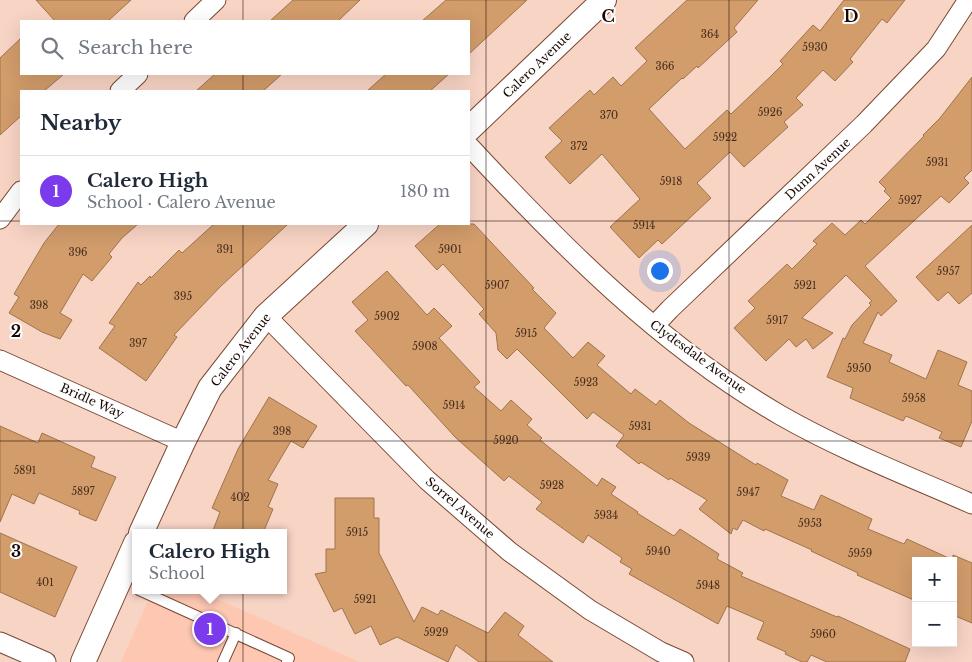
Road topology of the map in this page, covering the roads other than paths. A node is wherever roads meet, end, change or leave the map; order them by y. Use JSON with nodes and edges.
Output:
{"nodes":[{"id":1,"x":216,"y":0,"type":"edge"},
{"id":2,"x":604,"y":0,"type":"edge"},
{"id":3,"x":968,"y":0,"type":"edge"},
{"id":4,"x":195,"y":20,"type":"edge"},
{"id":5,"x":137,"y":75,"type":"edge"},
{"id":6,"x":121,"y":90,"type":"edge"},
{"id":7,"x":470,"y":128,"type":"edge"},
{"id":8,"x":470,"y":147,"type":"edge"},
{"id":9,"x":20,"y":192,"type":"edge"},
{"id":10,"x":0,"y":218,"type":"edge"},
{"id":11,"x":365,"y":225,"type":"edge"},
{"id":12,"x":266,"y":316,"type":"junction"},
{"id":13,"x":654,"y":326,"type":"junction"},
{"id":14,"x":0,"y":360,"type":"edge"},
{"id":15,"x":183,"y":442,"type":"junction"},
{"id":16,"x":972,"y":504,"type":"edge"},
{"id":17,"x":143,"y":529,"type":"edge"},
{"id":18,"x":131,"y":587,"type":"edge"},
{"id":19,"x":147,"y":594,"type":"edge"},
{"id":20,"x":236,"y":633,"type":"junction"},
{"id":21,"x":0,"y":642,"type":"edge"},
{"id":22,"x":46,"y":662,"type":"edge"},
{"id":23,"x":83,"y":662,"type":"edge"},
{"id":24,"x":222,"y":662,"type":"edge"},
{"id":25,"x":287,"y":662,"type":"edge"},
{"id":26,"x":684,"y":662,"type":"edge"}],
"edges":[{"from":1,"to":4,"type":"street"},
{"from":2,"to":7,"type":"street","name":"Calero Avenue"},
{"from":3,"to":13,"type":"street","name":"Dunn Avenue"},
{"from":5,"to":6,"type":"street"},
{"from":8,"to":13,"type":"street","name":"Clydesdale Avenue"},
{"from":9,"to":10,"type":"street"},
{"from":11,"to":12,"type":"street","name":"Calero Avenue"},
{"from":12,"to":15,"type":"street","name":"Calero Avenue"},
{"from":12,"to":26,"type":"street","name":"Sorrel Avenue"},
{"from":13,"to":16,"type":"street","name":"Clydesdale Avenue"},
{"from":14,"to":15,"type":"street","name":"Bridle Way"},
{"from":15,"to":17,"type":"street","name":"Calero Avenue"},
{"from":18,"to":23,"type":"street"},
{"from":19,"to":20,"type":"lane"},
{"from":20,"to":24,"type":"lane"},
{"from":20,"to":25,"type":"lane"},
{"from":21,"to":22,"type":"street"}]}
